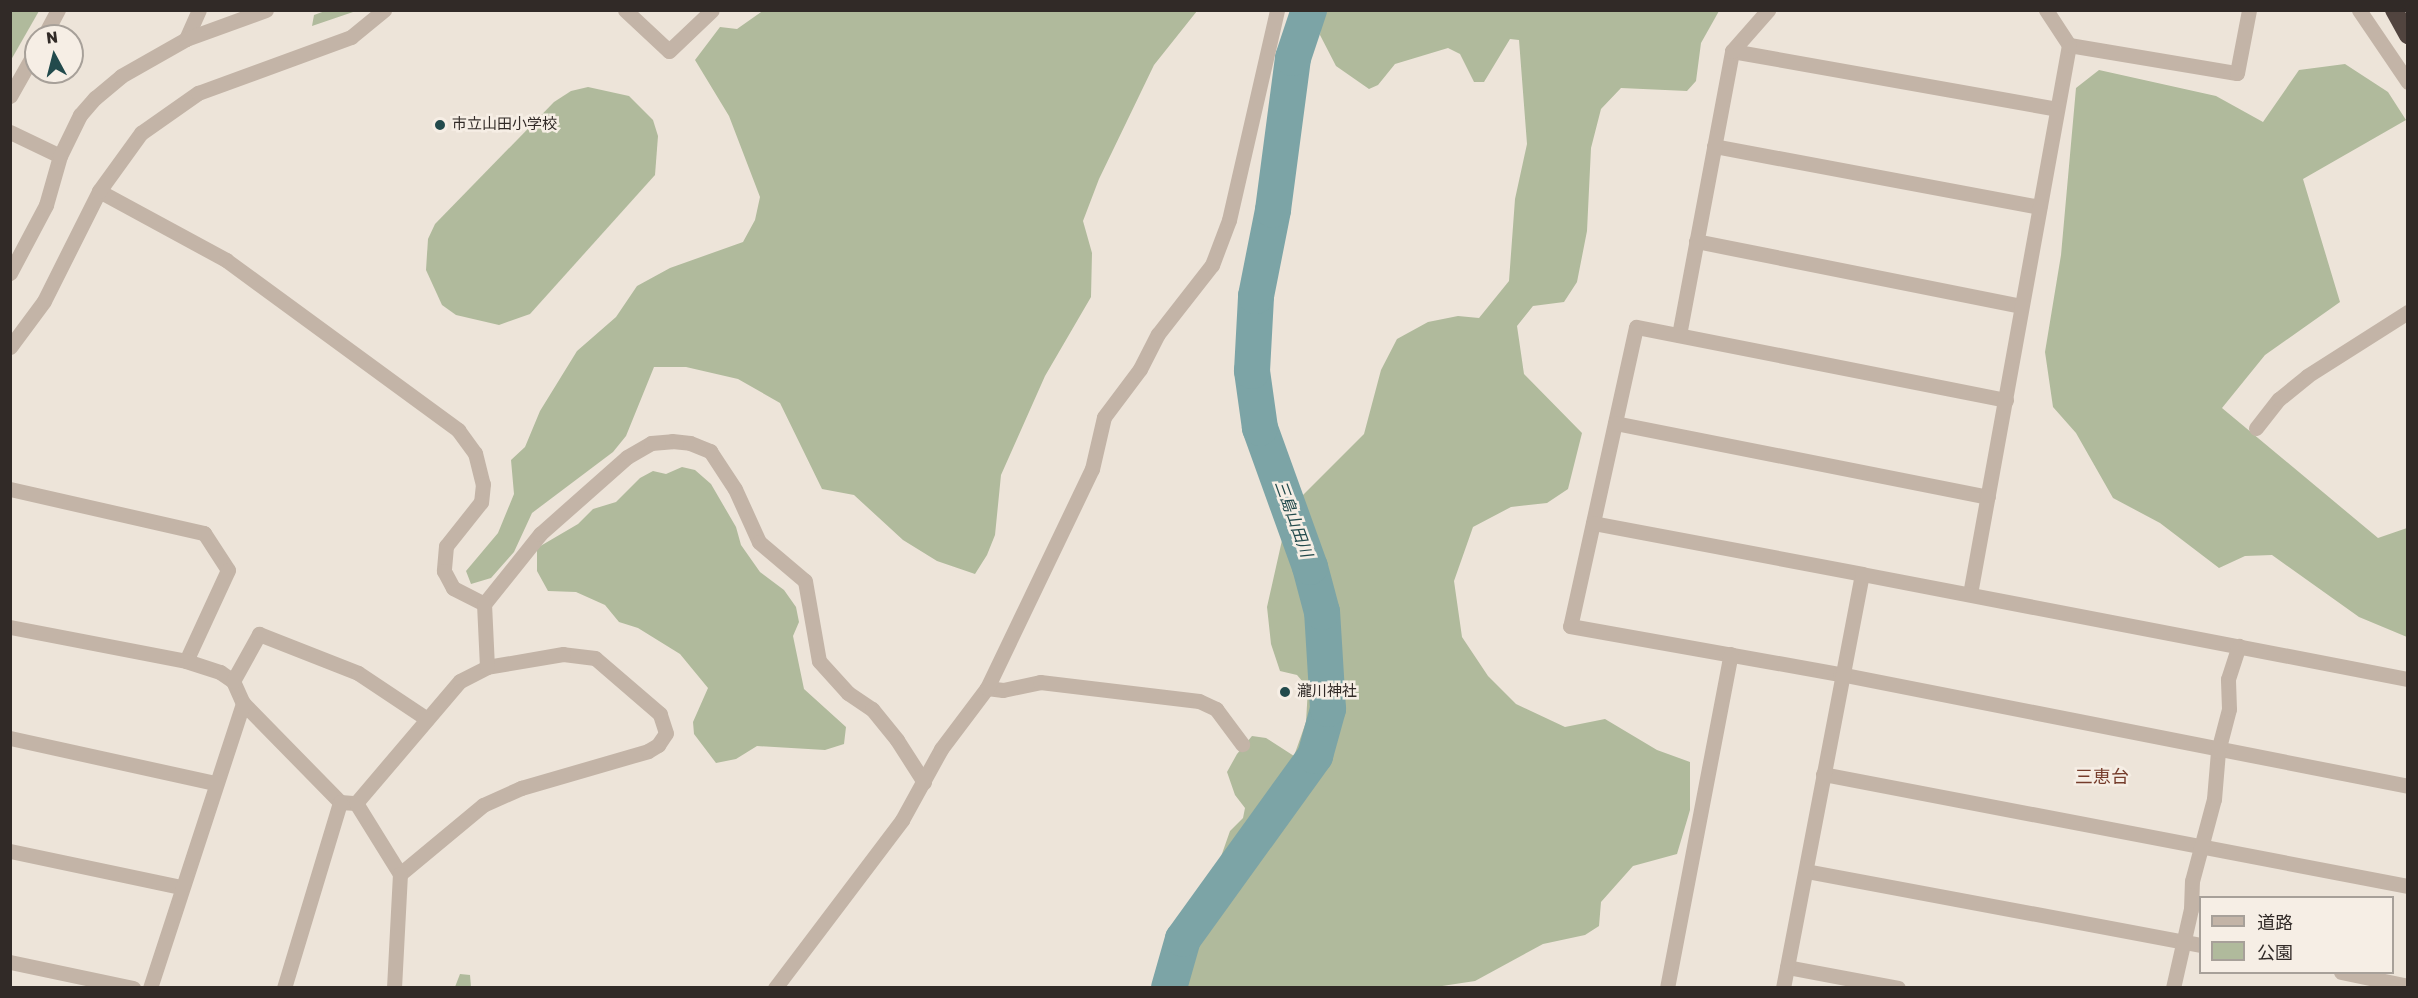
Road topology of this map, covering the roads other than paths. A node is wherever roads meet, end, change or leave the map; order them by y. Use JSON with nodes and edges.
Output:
{"nodes":[{"id":1,"x":58,"y":10,"type":"edge"},
{"id":2,"x":199,"y":10,"type":"edge"},
{"id":3,"x":266,"y":10,"type":"edge"},
{"id":4,"x":384,"y":10,"type":"edge"},
{"id":5,"x":625,"y":10,"type":"edge"},
{"id":6,"x":712,"y":10,"type":"edge"},
{"id":7,"x":1277,"y":10,"type":"edge"},
{"id":8,"x":1768,"y":10,"type":"edge"},
{"id":9,"x":2046,"y":10,"type":"edge"},
{"id":10,"x":2249,"y":10,"type":"edge"},
{"id":11,"x":2359,"y":10,"type":"edge"},
{"id":12,"x":2394,"y":10,"type":"edge"},
{"id":13,"x":50,"y":24,"type":"edge"},
{"id":14,"x":2408,"y":35,"type":"edge"},
{"id":15,"x":186,"y":39,"type":"junction"},
{"id":16,"x":2069,"y":45,"type":"junction"},
{"id":17,"x":1732,"y":51,"type":"junction"},
{"id":18,"x":24,"y":71,"type":"edge"},
{"id":19,"x":2408,"y":82,"type":"edge"},
{"id":20,"x":10,"y":96,"type":"edge"},
{"id":21,"x":2057,"y":109,"type":"junction"},
{"id":22,"x":10,"y":132,"type":"edge"},
{"id":23,"x":1714,"y":146,"type":"junction"},
{"id":24,"x":60,"y":156,"type":"junction"},
{"id":25,"x":99,"y":191,"type":"junction"},
{"id":26,"x":2039,"y":207,"type":"junction"},
{"id":27,"x":1696,"y":241,"type":"junction"},
{"id":28,"x":10,"y":273,"type":"edge"},
{"id":29,"x":2021,"y":306,"type":"junction"},
{"id":30,"x":2408,"y":312,"type":"edge"},
{"id":31,"x":1679,"y":335,"type":"junction"},
{"id":32,"x":10,"y":347,"type":"edge"},
{"id":33,"x":2006,"y":400,"type":"junction"},
{"id":34,"x":1615,"y":423,"type":"junction"},
{"id":35,"x":2256,"y":428,"type":"dead end"},
{"id":36,"x":10,"y":489,"type":"edge"},
{"id":37,"x":1988,"y":496,"type":"junction"},
{"id":38,"x":1593,"y":523,"type":"junction"},
{"id":39,"x":1862,"y":573,"type":"junction"},
{"id":40,"x":1970,"y":594,"type":"junction"},
{"id":41,"x":484,"y":604,"type":"junction"},
{"id":42,"x":10,"y":627,"type":"edge"},
{"id":43,"x":2240,"y":646,"type":"junction"},
{"id":44,"x":1731,"y":654,"type":"junction"},
{"id":45,"x":186,"y":661,"type":"junction"},
{"id":46,"x":487,"y":668,"type":"junction"},
{"id":47,"x":1840,"y":674,"type":"junction"},
{"id":48,"x":2408,"y":678,"type":"edge"},
{"id":49,"x":233,"y":681,"type":"junction"},
{"id":50,"x":987,"y":688,"type":"junction"},
{"id":51,"x":243,"y":703,"type":"junction"},
{"id":52,"x":427,"y":719,"type":"junction"},
{"id":53,"x":10,"y":738,"type":"edge"},
{"id":54,"x":1242,"y":744,"type":"dead end"},
{"id":55,"x":2218,"y":751,"type":"junction"},
{"id":56,"x":1823,"y":774,"type":"junction"},
{"id":57,"x":924,"y":782,"type":"junction"},
{"id":58,"x":214,"y":783,"type":"junction"},
{"id":59,"x":2408,"y":786,"type":"edge"},
{"id":60,"x":348,"y":802,"type":"junction"},
{"id":61,"x":2200,"y":846,"type":"junction"},
{"id":62,"x":10,"y":850,"type":"edge"},
{"id":63,"x":1806,"y":871,"type":"junction"},
{"id":64,"x":400,"y":874,"type":"junction"},
{"id":65,"x":2408,"y":886,"type":"edge"},
{"id":66,"x":181,"y":887,"type":"junction"},
{"id":67,"x":2183,"y":941,"type":"junction"},
{"id":68,"x":2199,"y":945,"type":"edge"},
{"id":69,"x":10,"y":962,"type":"edge"},
{"id":70,"x":1787,"y":967,"type":"junction"},
{"id":71,"x":2351,"y":974,"type":"edge"},
{"id":72,"x":2408,"y":986,"type":"edge"},
{"id":73,"x":133,"y":987,"type":"edge"},
{"id":74,"x":150,"y":987,"type":"edge"},
{"id":75,"x":285,"y":987,"type":"edge"},
{"id":76,"x":394,"y":987,"type":"edge"},
{"id":77,"x":775,"y":987,"type":"edge"},
{"id":78,"x":1667,"y":987,"type":"edge"},
{"id":79,"x":1783,"y":987,"type":"edge"},
{"id":80,"x":1898,"y":987,"type":"edge"},
{"id":81,"x":2173,"y":987,"type":"edge"}],
"edges":[{"from":1,"to":13,"type":"street"},
{"from":2,"to":15,"type":"street"},
{"from":3,"to":15,"type":"street"},
{"from":4,"to":25,"type":"street"},
{"from":5,"to":6,"type":"street"},
{"from":7,"to":50,"type":"street"},
{"from":8,"to":17,"type":"street"},
{"from":9,"to":16,"type":"street"},
{"from":10,"to":16,"type":"street"},
{"from":11,"to":19,"type":"street"},
{"from":12,"to":14,"type":"highway"},
{"from":15,"to":24,"type":"street"},
{"from":16,"to":21,"type":"street"},
{"from":17,"to":21,"type":"street"},
{"from":17,"to":23,"type":"street"},
{"from":18,"to":20,"type":"street"},
{"from":21,"to":26,"type":"street"},
{"from":22,"to":24,"type":"street"},
{"from":23,"to":26,"type":"street"},
{"from":23,"to":27,"type":"street"},
{"from":24,"to":28,"type":"street"},
{"from":25,"to":32,"type":"street"},
{"from":25,"to":41,"type":"street"},
{"from":26,"to":29,"type":"street"},
{"from":27,"to":29,"type":"street"},
{"from":27,"to":31,"type":"street"},
{"from":29,"to":33,"type":"street"},
{"from":30,"to":35,"type":"street"},
{"from":31,"to":33,"type":"street"},
{"from":31,"to":34,"type":"street"},
{"from":33,"to":37,"type":"street"},
{"from":34,"to":37,"type":"street"},
{"from":34,"to":38,"type":"street"},
{"from":36,"to":45,"type":"street"},
{"from":37,"to":40,"type":"street"},
{"from":38,"to":39,"type":"street"},
{"from":38,"to":44,"type":"street"},
{"from":39,"to":40,"type":"street"},
{"from":39,"to":47,"type":"street"},
{"from":40,"to":43,"type":"street"},
{"from":41,"to":46,"type":"street"},
{"from":41,"to":57,"type":"street"},
{"from":42,"to":45,"type":"street"},
{"from":43,"to":48,"type":"street"},
{"from":43,"to":55,"type":"street"},
{"from":44,"to":47,"type":"street"},
{"from":44,"to":78,"type":"street"},
{"from":45,"to":49,"type":"street"},
{"from":46,"to":52,"type":"street"},
{"from":46,"to":64,"type":"street"},
{"from":47,"to":55,"type":"street"},
{"from":47,"to":56,"type":"street"},
{"from":49,"to":51,"type":"street"},
{"from":49,"to":52,"type":"street"},
{"from":50,"to":54,"type":"street"},
{"from":50,"to":57,"type":"street"},
{"from":51,"to":58,"type":"street"},
{"from":51,"to":60,"type":"street"},
{"from":52,"to":60,"type":"street"},
{"from":53,"to":58,"type":"street"},
{"from":55,"to":59,"type":"street"},
{"from":55,"to":61,"type":"street"},
{"from":56,"to":61,"type":"street"},
{"from":56,"to":63,"type":"street"},
{"from":57,"to":77,"type":"street"},
{"from":58,"to":66,"type":"street"},
{"from":60,"to":64,"type":"street"},
{"from":60,"to":75,"type":"street"},
{"from":61,"to":65,"type":"street"},
{"from":61,"to":67,"type":"street"},
{"from":62,"to":66,"type":"street"},
{"from":63,"to":67,"type":"street"},
{"from":63,"to":70,"type":"street"},
{"from":64,"to":76,"type":"street"},
{"from":66,"to":74,"type":"street"},
{"from":67,"to":68,"type":"street"},
{"from":67,"to":81,"type":"street"},
{"from":69,"to":73,"type":"street"},
{"from":70,"to":79,"type":"street"},
{"from":70,"to":80,"type":"street"},
{"from":71,"to":72,"type":"street"}]}
